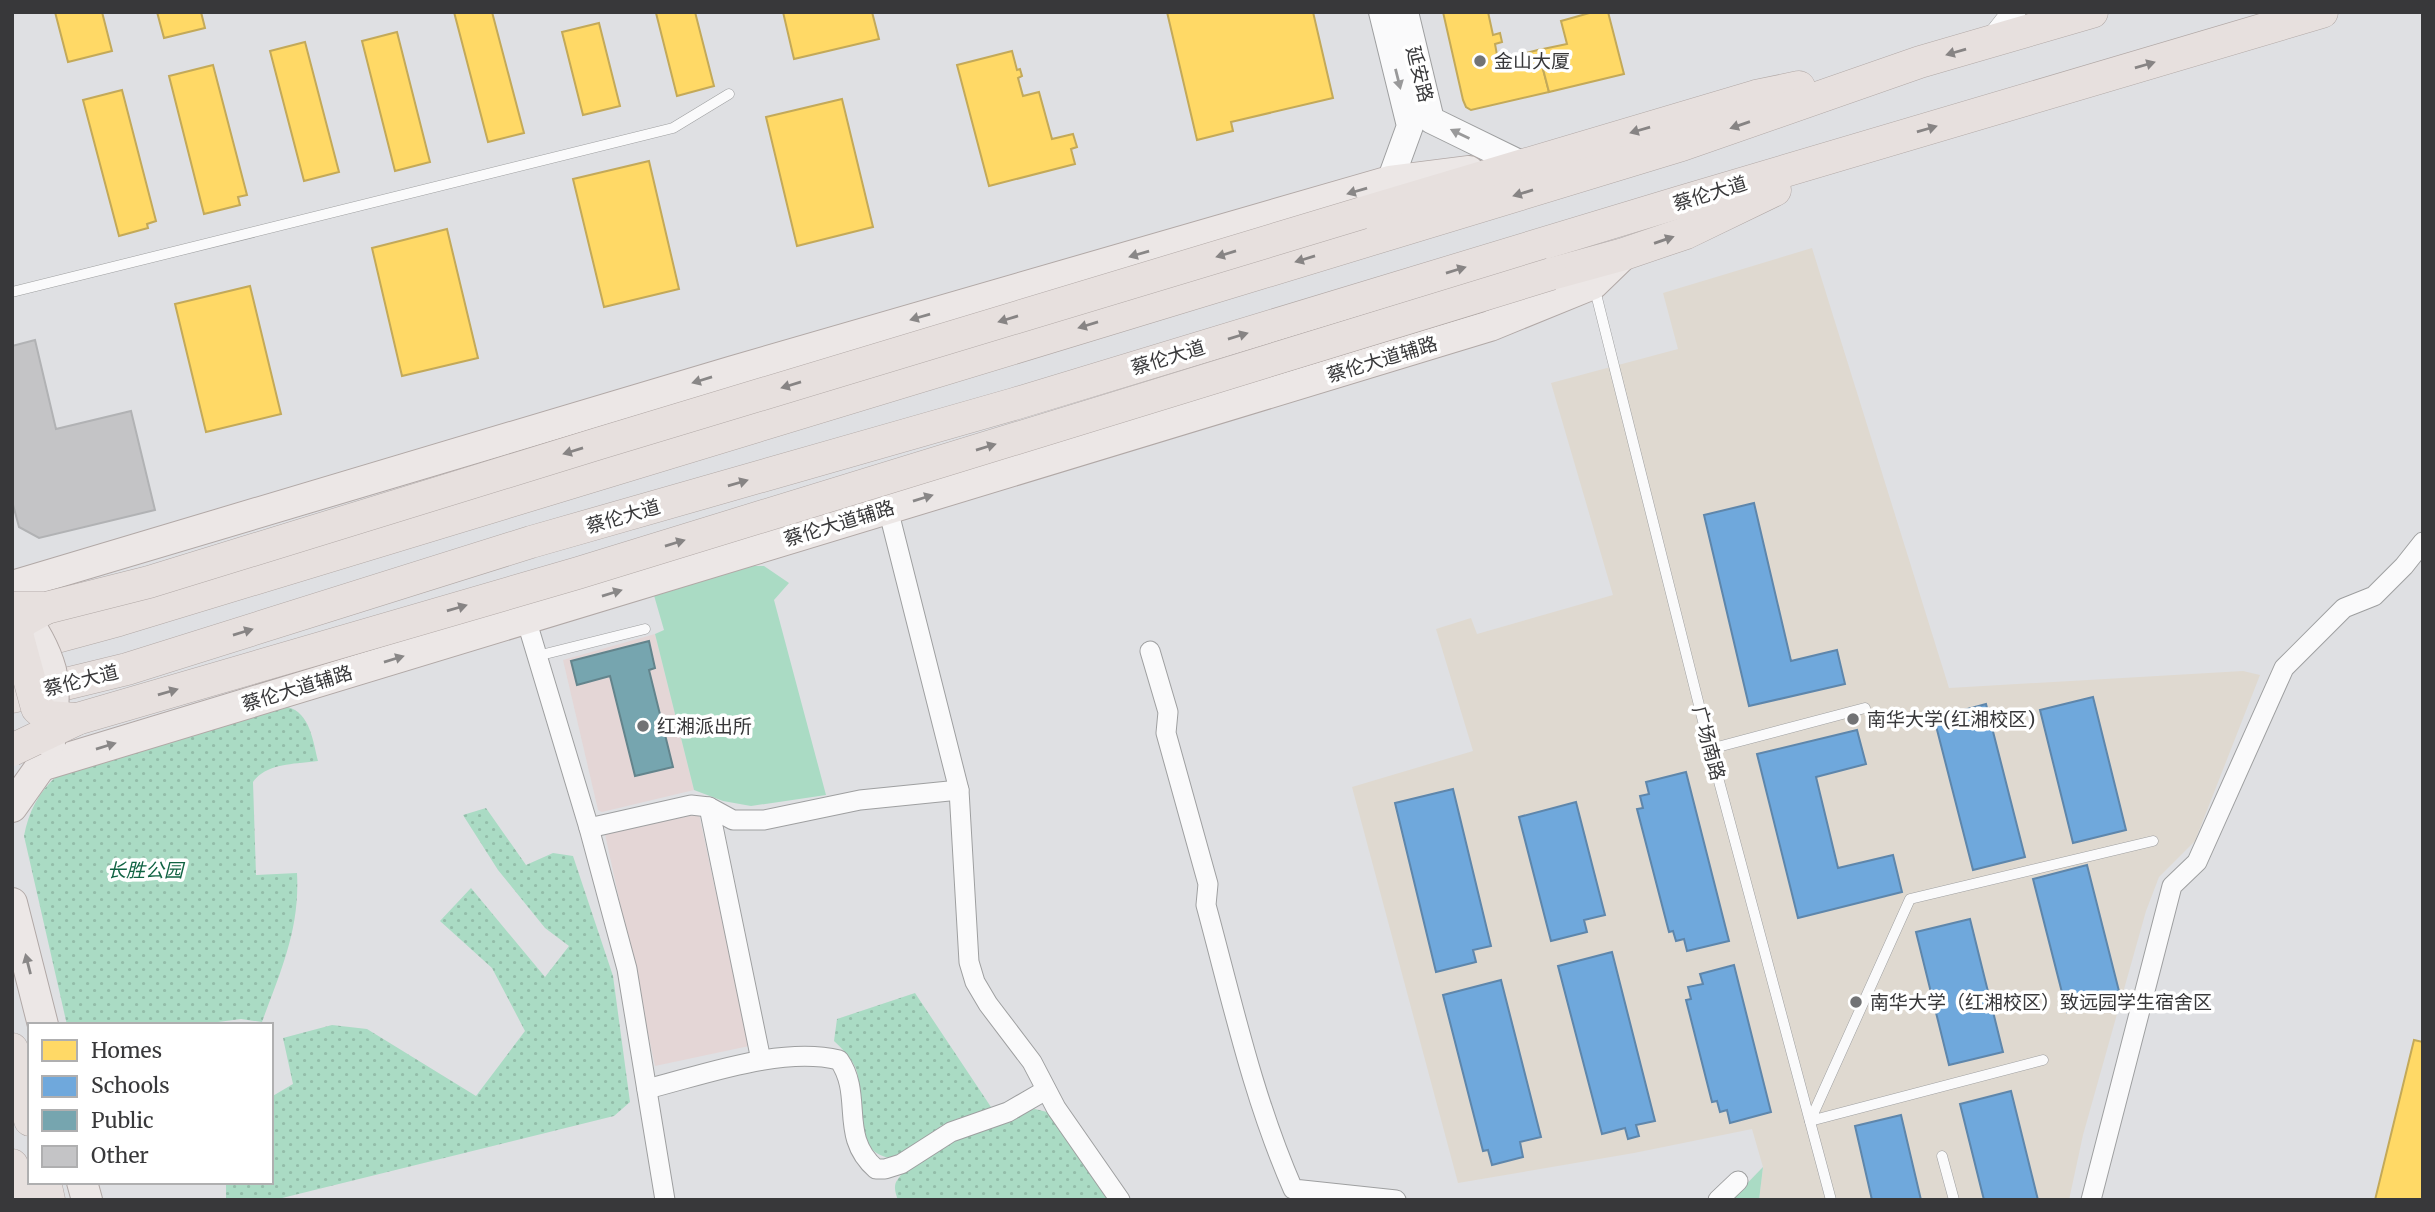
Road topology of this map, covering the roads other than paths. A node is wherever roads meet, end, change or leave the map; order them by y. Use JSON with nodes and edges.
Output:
{"nodes":[{"id":1,"x":1382,"y":12,"type":"edge"},
{"id":2,"x":1405,"y":12,"type":"edge"},
{"id":3,"x":2014,"y":12,"type":"edge"},
{"id":4,"x":2092,"y":12,"type":"edge"},
{"id":5,"x":2322,"y":12,"type":"edge"},
{"id":6,"x":1991,"y":41,"type":"junction"},
{"id":7,"x":1920,"y":62,"type":"junction"},
{"id":8,"x":729,"y":94,"type":"dead end"},
{"id":9,"x":1861,"y":149,"type":"junction"},
{"id":10,"x":1521,"y":164,"type":"junction"},
{"id":11,"x":1390,"y":181,"type":"junction"},
{"id":12,"x":1625,"y":254,"type":"junction"},
{"id":13,"x":1593,"y":284,"type":"junction"},
{"id":14,"x":12,"y":292,"type":"edge"},
{"id":15,"x":888,"y":509,"type":"junction"},
{"id":16,"x":2423,"y":542,"type":"edge"},
{"id":17,"x":20,"y":602,"type":"edge"},
{"id":18,"x":526,"y":619,"type":"junction"},
{"id":19,"x":645,"y":629,"type":"dead end"},
{"id":20,"x":12,"y":650,"type":"edge"},
{"id":21,"x":1150,"y":651,"type":"dead end"},
{"id":22,"x":537,"y":656,"type":"junction"},
{"id":23,"x":12,"y":697,"type":"edge"},
{"id":24,"x":1866,"y":708,"type":"dead end"},
{"id":25,"x":77,"y":719,"type":"junction"},
{"id":26,"x":1710,"y":749,"type":"junction"},
{"id":27,"x":12,"y":750,"type":"edge"},
{"id":28,"x":34,"y":760,"type":"edge"},
{"id":29,"x":960,"y":790,"type":"junction"},
{"id":30,"x":12,"y":807,"type":"edge"},
{"id":31,"x":709,"y":807,"type":"junction"},
{"id":32,"x":589,"y":828,"type":"junction"},
{"id":33,"x":2153,"y":841,"type":"dead end"},
{"id":34,"x":12,"y":903,"type":"edge"},
{"id":35,"x":42,"y":1023,"type":"edge"},
{"id":36,"x":12,"y":1049,"type":"edge"},
{"id":37,"x":761,"y":1060,"type":"junction"},
{"id":38,"x":2043,"y":1060,"type":"dead end"},
{"id":39,"x":647,"y":1089,"type":"junction"},
{"id":40,"x":1046,"y":1090,"type":"junction"},
{"id":41,"x":28,"y":1112,"type":"edge"},
{"id":42,"x":1810,"y":1121,"type":"junction"},
{"id":43,"x":1942,"y":1156,"type":"dead end"},
{"id":44,"x":12,"y":1165,"type":"edge"},
{"id":45,"x":1738,"y":1181,"type":"dead end"},
{"id":46,"x":1301,"y":1194,"type":"edge"},
{"id":47,"x":21,"y":1200,"type":"edge"},
{"id":48,"x":665,"y":1200,"type":"edge"},
{"id":49,"x":1120,"y":1200,"type":"edge"},
{"id":50,"x":1396,"y":1200,"type":"edge"},
{"id":51,"x":1718,"y":1200,"type":"edge"},
{"id":52,"x":1831,"y":1200,"type":"edge"},
{"id":53,"x":1954,"y":1200,"type":"edge"},
{"id":54,"x":2091,"y":1200,"type":"edge"}],
"edges":[{"from":1,"to":11,"type":"main road","name":"延安路","one_way":true},
{"from":10,"to":2,"type":"main road","name":"延安路","one_way":true},
{"from":3,"to":6,"type":"street"},
{"from":4,"to":6,"type":"highway"},
{"from":9,"to":5,"type":"highway","name":"蔡伦大道","one_way":true},
{"from":6,"to":7,"type":"highway","one_way":true},
{"from":7,"to":10,"type":"highway","one_way":true},
{"from":7,"to":20,"type":"highway","one_way":true},
{"from":8,"to":14,"type":"lane"},
{"from":12,"to":9,"type":"highway","one_way":true},
{"from":23,"to":9,"type":"highway","name":"蔡伦大道","one_way":true},
{"from":10,"to":11,"type":"main road"},
{"from":10,"to":17,"type":"highway","one_way":true,"bridge":true},
{"from":11,"to":17,"type":"main road","one_way":true},
{"from":12,"to":13,"type":"main road","name":"蔡伦大道辅路"},
{"from":25,"to":12,"type":"highway","one_way":true,"bridge":true},
{"from":15,"to":13,"type":"main road","name":"蔡伦大道辅路","one_way":true},
{"from":13,"to":26,"type":"lane","name":"广场南路"},
{"from":18,"to":15,"type":"main road","name":"蔡伦大道辅路","one_way":true},
{"from":15,"to":29,"type":"street"},
{"from":16,"to":54,"type":"street"},
{"from":17,"to":25,"type":"highway","bridge":true},
{"from":17,"to":28,"type":"main road","bridge":true},
{"from":18,"to":22,"type":"street"},
{"from":28,"to":18,"type":"main road","name":"蔡伦大道辅路","one_way":true},
{"from":19,"to":22,"type":"lane"},
{"from":21,"to":46,"type":"street"},
{"from":22,"to":32,"type":"street"},
{"from":24,"to":26,"type":"lane"},
{"from":25,"to":27,"type":"highway","bridge":true},
{"from":25,"to":28,"type":"highway","bridge":true},
{"from":26,"to":42,"type":"lane","name":"广场南路"},
{"from":28,"to":30,"type":"main road"},
{"from":29,"to":31,"type":"street"},
{"from":29,"to":40,"type":"street"},
{"from":31,"to":32,"type":"street"},
{"from":31,"to":37,"type":"street"},
{"from":32,"to":39,"type":"street"},
{"from":33,"to":42,"type":"lane"},
{"from":35,"to":34,"type":"main road","one_way":true},
{"from":36,"to":41,"type":"highway"},
{"from":37,"to":39,"type":"street"},
{"from":37,"to":40,"type":"street"},
{"from":38,"to":42,"type":"lane"},
{"from":39,"to":48,"type":"street"},
{"from":40,"to":49,"type":"street"},
{"from":42,"to":52,"type":"lane","name":"广场南路"},
{"from":43,"to":53,"type":"lane"},
{"from":44,"to":47,"type":"highway"},
{"from":45,"to":51,"type":"street"},
{"from":46,"to":50,"type":"street"}]}
